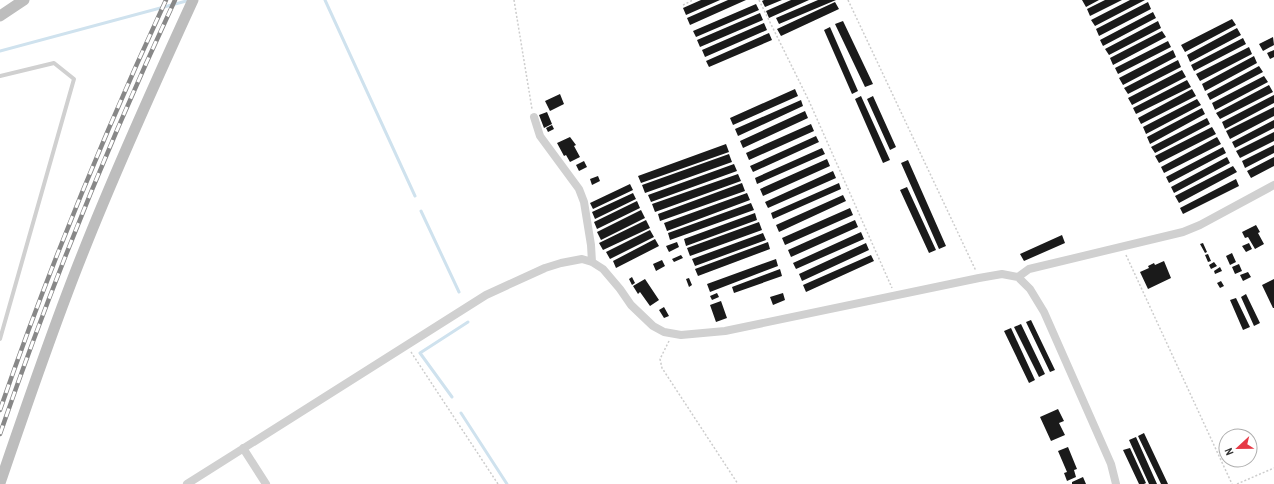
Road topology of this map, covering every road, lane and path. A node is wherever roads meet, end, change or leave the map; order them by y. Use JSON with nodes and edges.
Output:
{"nodes":[{"id":1,"x":24,"y":0,"type":"edge"},
{"id":2,"x":193,"y":0,"type":"edge"},
{"id":3,"x":514,"y":0,"type":"edge"},
{"id":4,"x":693,"y":0,"type":"edge"},
{"id":5,"x":759,"y":0,"type":"edge"},
{"id":6,"x":848,"y":0,"type":"edge"},
{"id":7,"x":682,"y":5,"type":"dead end"},
{"id":8,"x":0,"y":16,"type":"edge"},
{"id":9,"x":0,"y":76,"type":"edge"},
{"id":10,"x":534,"y":117,"type":"joint"},
{"id":11,"x":1274,"y":185,"type":"edge"},
{"id":12,"x":1123,"y":247,"type":"junction"},
{"id":13,"x":592,"y":262,"type":"junction"},
{"id":14,"x":1018,"y":277,"type":"junction"},
{"id":15,"x":979,"y":278,"type":"junction"},
{"id":16,"x":895,"y":295,"type":"junction"},
{"id":17,"x":664,"y":332,"type":"junction"},
{"id":18,"x":0,"y":339,"type":"edge"},
{"id":19,"x":407,"y":345,"type":"junction"},
{"id":20,"x":243,"y":448,"type":"junction"},
{"id":21,"x":1274,"y":468,"type":"edge"},
{"id":22,"x":0,"y":483,"type":"edge"},
{"id":23,"x":187,"y":484,"type":"edge"},
{"id":24,"x":266,"y":484,"type":"edge"},
{"id":25,"x":498,"y":484,"type":"edge"},
{"id":26,"x":738,"y":484,"type":"edge"},
{"id":27,"x":1116,"y":484,"type":"edge"},
{"id":28,"x":1232,"y":484,"type":"edge"},
{"id":29,"x":1237,"y":484,"type":"edge"}],
"edges":[{"from":1,"to":8,"type":"street"},
{"from":2,"to":22,"type":"street"},
{"from":3,"to":10,"type":"path"},
{"from":4,"to":7,"type":"path"},
{"from":5,"to":16,"type":"path"},
{"from":6,"to":15,"type":"path"},
{"from":9,"to":18,"type":"lane"},
{"from":10,"to":13,"type":"street"},
{"from":11,"to":12,"type":"street"},
{"from":12,"to":14,"type":"street"},
{"from":12,"to":28,"type":"path"},
{"from":13,"to":17,"type":"street"},
{"from":13,"to":19,"type":"street"},
{"from":14,"to":15,"type":"street"},
{"from":14,"to":27,"type":"street"},
{"from":15,"to":16,"type":"street"},
{"from":16,"to":17,"type":"street"},
{"from":17,"to":26,"type":"path"},
{"from":19,"to":20,"type":"street"},
{"from":19,"to":25,"type":"path"},
{"from":20,"to":23,"type":"street"},
{"from":20,"to":24,"type":"street"},
{"from":21,"to":29,"type":"path"}]}
